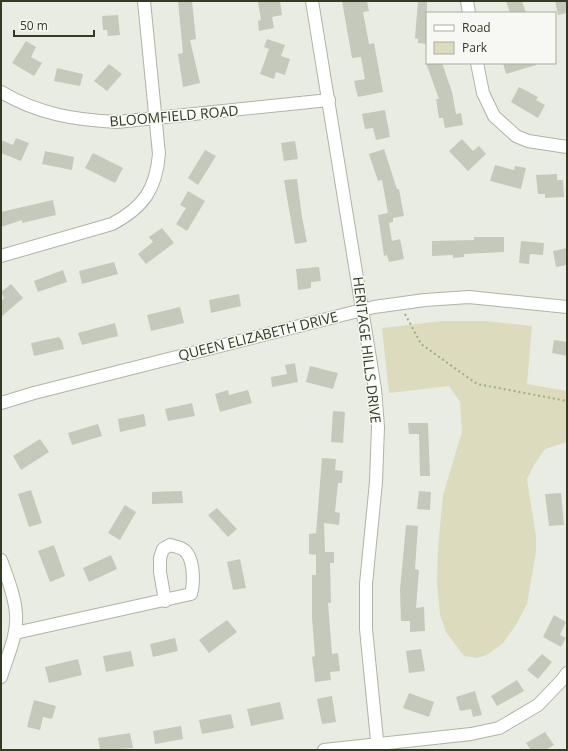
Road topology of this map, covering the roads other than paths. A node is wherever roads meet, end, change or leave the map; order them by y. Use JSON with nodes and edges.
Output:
{"nodes":[{"id":1,"x":144,"y":1,"type":"edge"},
{"id":2,"x":312,"y":1,"type":"edge"},
{"id":3,"x":467,"y":1,"type":"edge"},
{"id":4,"x":469,"y":12,"type":"edge"},
{"id":5,"x":477,"y":64,"type":"edge"},
{"id":6,"x":1,"y":92,"type":"edge"},
{"id":7,"x":329,"y":100,"type":"junction"},
{"id":8,"x":156,"y":120,"type":"junction"},
{"id":9,"x":567,"y":147,"type":"edge"},
{"id":10,"x":1,"y":256,"type":"edge"},
{"id":11,"x":567,"y":307,"type":"edge"},
{"id":12,"x":363,"y":310,"type":"junction"},
{"id":13,"x":1,"y":403,"type":"edge"},
{"id":14,"x":1,"y":560,"type":"edge"},
{"id":15,"x":165,"y":601,"type":"dead end"},
{"id":16,"x":15,"y":633,"type":"junction"},
{"id":17,"x":567,"y":673,"type":"edge"},
{"id":18,"x":1,"y":677,"type":"edge"},
{"id":19,"x":378,"y":747,"type":"edge"},
{"id":20,"x":324,"y":750,"type":"edge"}],
"edges":[{"from":1,"to":8,"type":"street"},
{"from":2,"to":7,"type":"street","name":"HERITAGE HILLS DRIVE"},
{"from":3,"to":4,"type":"street"},
{"from":5,"to":9,"type":"street"},
{"from":6,"to":8,"type":"street","name":"BLOOMFIELD ROAD"},
{"from":7,"to":8,"type":"street","name":"BLOOMFIELD ROAD"},
{"from":7,"to":12,"type":"street","name":"HERITAGE HILLS DRIVE"},
{"from":8,"to":10,"type":"street"},
{"from":11,"to":12,"type":"street","name":"QUEEN ELIZABETH DRIVE"},
{"from":12,"to":13,"type":"street","name":"QUEEN ELIZABETH DRIVE"},
{"from":12,"to":19,"type":"street","name":"HERITAGE HILLS DRIVE"},
{"from":14,"to":16,"type":"street"},
{"from":15,"to":16,"type":"street"},
{"from":16,"to":18,"type":"street"},
{"from":17,"to":19,"type":"street"},
{"from":19,"to":20,"type":"street"}]}
